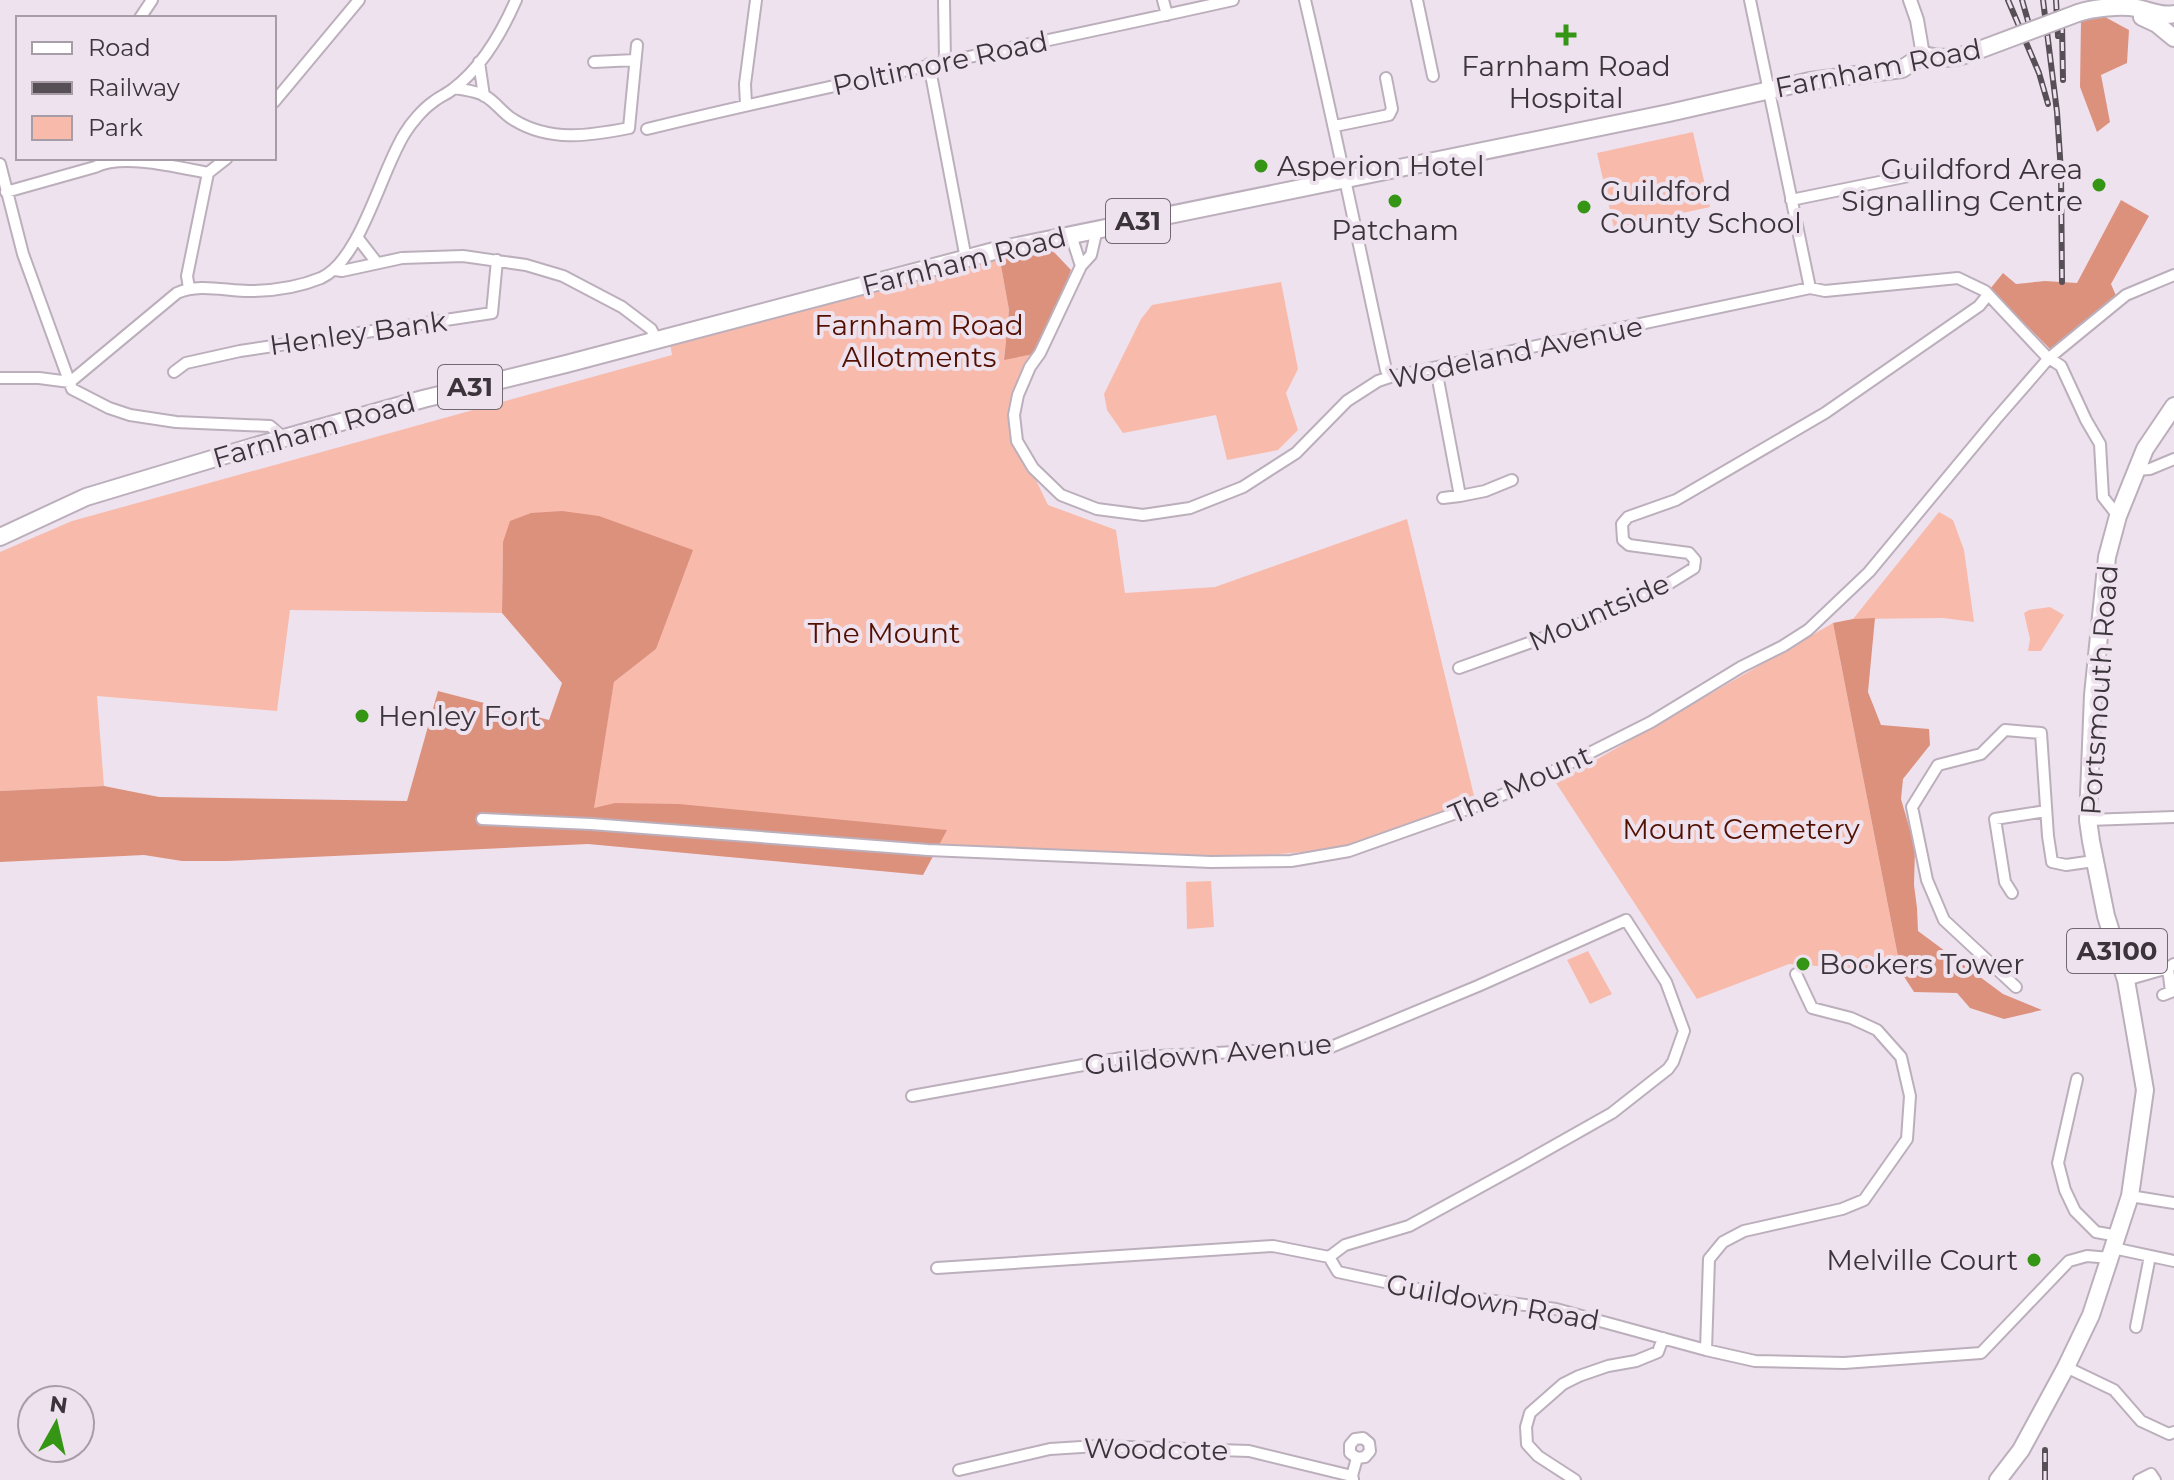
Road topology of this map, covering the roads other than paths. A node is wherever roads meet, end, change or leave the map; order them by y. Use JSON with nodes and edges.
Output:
{"nodes":[{"id":1,"x":359,"y":0,"type":"edge"},
{"id":2,"x":516,"y":0,"type":"edge"},
{"id":3,"x":756,"y":0,"type":"edge"},
{"id":4,"x":944,"y":0,"type":"edge"},
{"id":5,"x":1163,"y":0,"type":"edge"},
{"id":6,"x":1233,"y":0,"type":"edge"},
{"id":7,"x":1305,"y":0,"type":"edge"},
{"id":8,"x":1417,"y":0,"type":"edge"},
{"id":9,"x":1750,"y":0,"type":"edge"},
{"id":10,"x":1910,"y":0,"type":"edge"},
{"id":11,"x":2111,"y":9,"type":"junction"},
{"id":12,"x":2174,"y":14,"type":"edge"},
{"id":13,"x":1167,"y":15,"type":"junction"},
{"id":14,"x":2174,"y":38,"type":"edge"},
{"id":15,"x":637,"y":45,"type":"dead end"},
{"id":16,"x":1923,"y":55,"type":"junction"},
{"id":17,"x":635,"y":60,"type":"junction"},
{"id":18,"x":945,"y":61,"type":"junction"},
{"id":19,"x":479,"y":62,"type":"junction"},
{"id":20,"x":594,"y":62,"type":"dead end"},
{"id":21,"x":929,"y":64,"type":"junction"},
{"id":22,"x":1433,"y":76,"type":"dead end"},
{"id":23,"x":1386,"y":78,"type":"dead end"},
{"id":24,"x":455,"y":88,"type":"junction"},
{"id":25,"x":1770,"y":90,"type":"junction"},
{"id":26,"x":484,"y":96,"type":"junction"},
{"id":27,"x":276,"y":100,"type":"edge"},
{"id":28,"x":746,"y":105,"type":"junction"},
{"id":29,"x":1335,"y":126,"type":"junction"},
{"id":30,"x":647,"y":129,"type":"dead end"},
{"id":31,"x":105,"y":160,"type":"edge"},
{"id":32,"x":224,"y":160,"type":"edge"},
{"id":33,"x":0,"y":164,"type":"edge"},
{"id":34,"x":1958,"y":166,"type":"dead end"},
{"id":35,"x":208,"y":173,"type":"junction"},
{"id":36,"x":1344,"y":179,"type":"junction"},
{"id":37,"x":6,"y":192,"type":"junction"},
{"id":38,"x":1791,"y":200,"type":"junction"},
{"id":39,"x":1097,"y":229,"type":"junction"},
{"id":40,"x":1071,"y":235,"type":"junction"},
{"id":41,"x":357,"y":237,"type":"junction"},
{"id":42,"x":966,"y":259,"type":"junction"},
{"id":43,"x":497,"y":260,"type":"junction"},
{"id":44,"x":377,"y":263,"type":"junction"},
{"id":45,"x":1081,"y":266,"type":"junction"},
{"id":46,"x":335,"y":270,"type":"junction"},
{"id":47,"x":2174,"y":275,"type":"edge"},
{"id":48,"x":189,"y":288,"type":"junction"},
{"id":49,"x":1810,"y":288,"type":"junction"},
{"id":50,"x":1988,"y":295,"type":"junction"},
{"id":51,"x":656,"y":339,"type":"junction"},
{"id":52,"x":2049,"y":358,"type":"junction"},
{"id":53,"x":1436,"y":369,"type":"junction"},
{"id":54,"x":174,"y":372,"type":"dead end"},
{"id":55,"x":1390,"y":377,"type":"junction"},
{"id":56,"x":0,"y":378,"type":"edge"},
{"id":57,"x":70,"y":382,"type":"junction"},
{"id":58,"x":2174,"y":406,"type":"edge"},
{"id":59,"x":284,"y":438,"type":"junction"},
{"id":60,"x":2174,"y":459,"type":"edge"},
{"id":61,"x":2135,"y":470,"type":"junction"},
{"id":62,"x":1512,"y":480,"type":"dead end"},
{"id":63,"x":1460,"y":496,"type":"junction"},
{"id":64,"x":1443,"y":498,"type":"dead end"},
{"id":65,"x":2118,"y":516,"type":"junction"},
{"id":66,"x":0,"y":537,"type":"edge"},
{"id":67,"x":1459,"y":668,"type":"dead end"},
{"id":68,"x":2046,"y":811,"type":"junction"},
{"id":69,"x":2174,"y":817,"type":"edge"},
{"id":70,"x":482,"y":819,"type":"dead end"},
{"id":71,"x":2088,"y":820,"type":"junction"},
{"id":72,"x":2094,"y":861,"type":"junction"},
{"id":73,"x":2012,"y":893,"type":"dead end"},
{"id":74,"x":2171,"y":966,"type":"edge"},
{"id":75,"x":1796,"y":974,"type":"dead end"},
{"id":76,"x":2126,"y":980,"type":"junction"},
{"id":77,"x":2016,"y":987,"type":"dead end"},
{"id":78,"x":2163,"y":995,"type":"dead end"},
{"id":79,"x":2077,"y":1079,"type":"dead end"},
{"id":80,"x":912,"y":1096,"type":"dead end"},
{"id":81,"x":2130,"y":1196,"type":"junction"},
{"id":82,"x":2174,"y":1203,"type":"edge"},
{"id":83,"x":2114,"y":1247,"type":"junction"},
{"id":84,"x":2150,"y":1256,"type":"junction"},
{"id":85,"x":1329,"y":1257,"type":"junction"},
{"id":86,"x":2174,"y":1261,"type":"edge"},
{"id":87,"x":937,"y":1268,"type":"dead end"},
{"id":88,"x":2136,"y":1327,"type":"dead end"},
{"id":89,"x":1663,"y":1338,"type":"junction"},
{"id":90,"x":1706,"y":1350,"type":"junction"},
{"id":91,"x":2066,"y":1367,"type":"junction"},
{"id":92,"x":2174,"y":1432,"type":"edge"},
{"id":93,"x":1357,"y":1458,"type":"dead end"},
{"id":94,"x":959,"y":1470,"type":"dead end"},
{"id":95,"x":1353,"y":1478,"type":"edge"},
{"id":96,"x":1575,"y":1480,"type":"edge"},
{"id":97,"x":1998,"y":1480,"type":"edge"},
{"id":98,"x":2139,"y":1480,"type":"edge"},
{"id":99,"x":2155,"y":1480,"type":"edge"}],
"edges":[{"from":1,"to":27,"type":"street"},
{"from":2,"to":19,"type":"street"},
{"from":3,"to":28,"type":"street"},
{"from":4,"to":18,"type":"street"},
{"from":5,"to":13,"type":"street"},
{"from":6,"to":13,"type":"street","name":"Poltimore Road"},
{"from":7,"to":29,"type":"street"},
{"from":8,"to":22,"type":"street"},
{"from":9,"to":25,"type":"street"},
{"from":10,"to":16,"type":"street"},
{"from":11,"to":12,"type":"main road","name":"Farnham Road","number":"A31"},
{"from":11,"to":14,"type":"main road","number":"A31"},
{"from":11,"to":16,"type":"main road","name":"Farnham Road","number":"A31","bridge":true},
{"from":13,"to":18,"type":"street","name":"Poltimore Road"},
{"from":15,"to":17,"type":"street"},
{"from":16,"to":25,"type":"main road","name":"Farnham Road","number":"A31"},
{"from":17,"to":20,"type":"street"},
{"from":17,"to":26,"type":"street"},
{"from":18,"to":21,"type":"street","name":"Poltimore Road"},
{"from":19,"to":24,"type":"street"},
{"from":19,"to":26,"type":"street"},
{"from":21,"to":28,"type":"street","name":"Poltimore Road"},
{"from":21,"to":42,"type":"street"},
{"from":23,"to":29,"type":"street"},
{"from":24,"to":26,"type":"street"},
{"from":24,"to":41,"type":"street"},
{"from":25,"to":36,"type":"main road","name":"Farnham Road","number":"A31"},
{"from":25,"to":38,"type":"street"},
{"from":28,"to":30,"type":"street","name":"Poltimore Road"},
{"from":29,"to":36,"type":"street"},
{"from":31,"to":35,"type":"street"},
{"from":31,"to":37,"type":"street"},
{"from":32,"to":35,"type":"street"},
{"from":33,"to":37,"type":"street"},
{"from":34,"to":38,"type":"street"},
{"from":35,"to":48,"type":"street"},
{"from":36,"to":39,"type":"main road","name":"Farnham Road","number":"A31"},
{"from":36,"to":55,"type":"street"},
{"from":37,"to":57,"type":"street"},
{"from":38,"to":49,"type":"street"},
{"from":39,"to":40,"type":"main road","name":"Farnham Road","number":"A31"},
{"from":39,"to":45,"type":"street","name":"Wodeland Avenue"},
{"from":40,"to":42,"type":"main road","name":"Farnham Road","number":"A31"},
{"from":40,"to":45,"type":"street"},
{"from":41,"to":44,"type":"street"},
{"from":41,"to":46,"type":"street"},
{"from":42,"to":51,"type":"main road","name":"Farnham Road","number":"A31"},
{"from":43,"to":44,"type":"street"},
{"from":43,"to":51,"type":"street"},
{"from":43,"to":54,"type":"street","name":"Henley Bank"},
{"from":44,"to":46,"type":"street"},
{"from":45,"to":55,"type":"street","name":"Wodeland Avenue"},
{"from":46,"to":48,"type":"street"},
{"from":47,"to":52,"type":"street","name":"The Mount"},
{"from":48,"to":57,"type":"street"},
{"from":49,"to":50,"type":"street","name":"Wodeland Avenue"},
{"from":49,"to":53,"type":"street","name":"Wodeland Avenue"},
{"from":50,"to":52,"type":"street","name":"Wodeland Avenue"},
{"from":50,"to":67,"type":"street","name":"Mountside"},
{"from":51,"to":59,"type":"main road","name":"Farnham Road","number":"A31"},
{"from":52,"to":65,"type":"street","name":"Wodeland Avenue"},
{"from":52,"to":70,"type":"street","name":"The Mount"},
{"from":53,"to":55,"type":"street","name":"Wodeland Avenue"},
{"from":53,"to":63,"type":"street"},
{"from":56,"to":57,"type":"street"},
{"from":57,"to":59,"type":"street"},
{"from":58,"to":61,"type":"main road","name":"Portsmouth Road","number":"A3100"},
{"from":59,"to":66,"type":"main road","name":"Farnham Road","number":"A31"},
{"from":60,"to":61,"type":"street"},
{"from":61,"to":65,"type":"main road","name":"Portsmouth Road","number":"A3100"},
{"from":62,"to":63,"type":"street"},
{"from":63,"to":64,"type":"street"},
{"from":65,"to":71,"type":"main road","name":"Portsmouth Road","number":"A3100"},
{"from":68,"to":72,"type":"street"},
{"from":68,"to":73,"type":"street"},
{"from":68,"to":77,"type":"street"},
{"from":69,"to":71,"type":"street"},
{"from":71,"to":72,"type":"main road","name":"Portsmouth Road","number":"A3100"},
{"from":72,"to":76,"type":"main road","name":"Portsmouth Road","number":"A3100"},
{"from":74,"to":76,"type":"street"},
{"from":74,"to":78,"type":"street"},
{"from":75,"to":90,"type":"street"},
{"from":76,"to":81,"type":"main road","name":"Portsmouth Road","number":"A3100"},
{"from":79,"to":83,"type":"street"},
{"from":80,"to":85,"type":"street","name":"Guildown Avenue"},
{"from":81,"to":82,"type":"street"},
{"from":81,"to":83,"type":"main road","name":"Portsmouth Road","number":"A3100"},
{"from":83,"to":84,"type":"street"},
{"from":83,"to":90,"type":"street","name":"Guildown Road"},
{"from":83,"to":91,"type":"main road","name":"Portsmouth Road","number":"A3100"},
{"from":84,"to":86,"type":"street"},
{"from":84,"to":88,"type":"street"},
{"from":85,"to":87,"type":"street","name":"Guildown Road"},
{"from":85,"to":89,"type":"street","name":"Guildown Road"},
{"from":89,"to":90,"type":"street","name":"Guildown Road"},
{"from":89,"to":96,"type":"street"},
{"from":91,"to":92,"type":"street"},
{"from":91,"to":97,"type":"main road","name":"Portsmouth Road","number":"A3100"},
{"from":93,"to":95,"type":"street"},
{"from":94,"to":95,"type":"street","name":"Woodcote"},
{"from":98,"to":99,"type":"street"}]}
